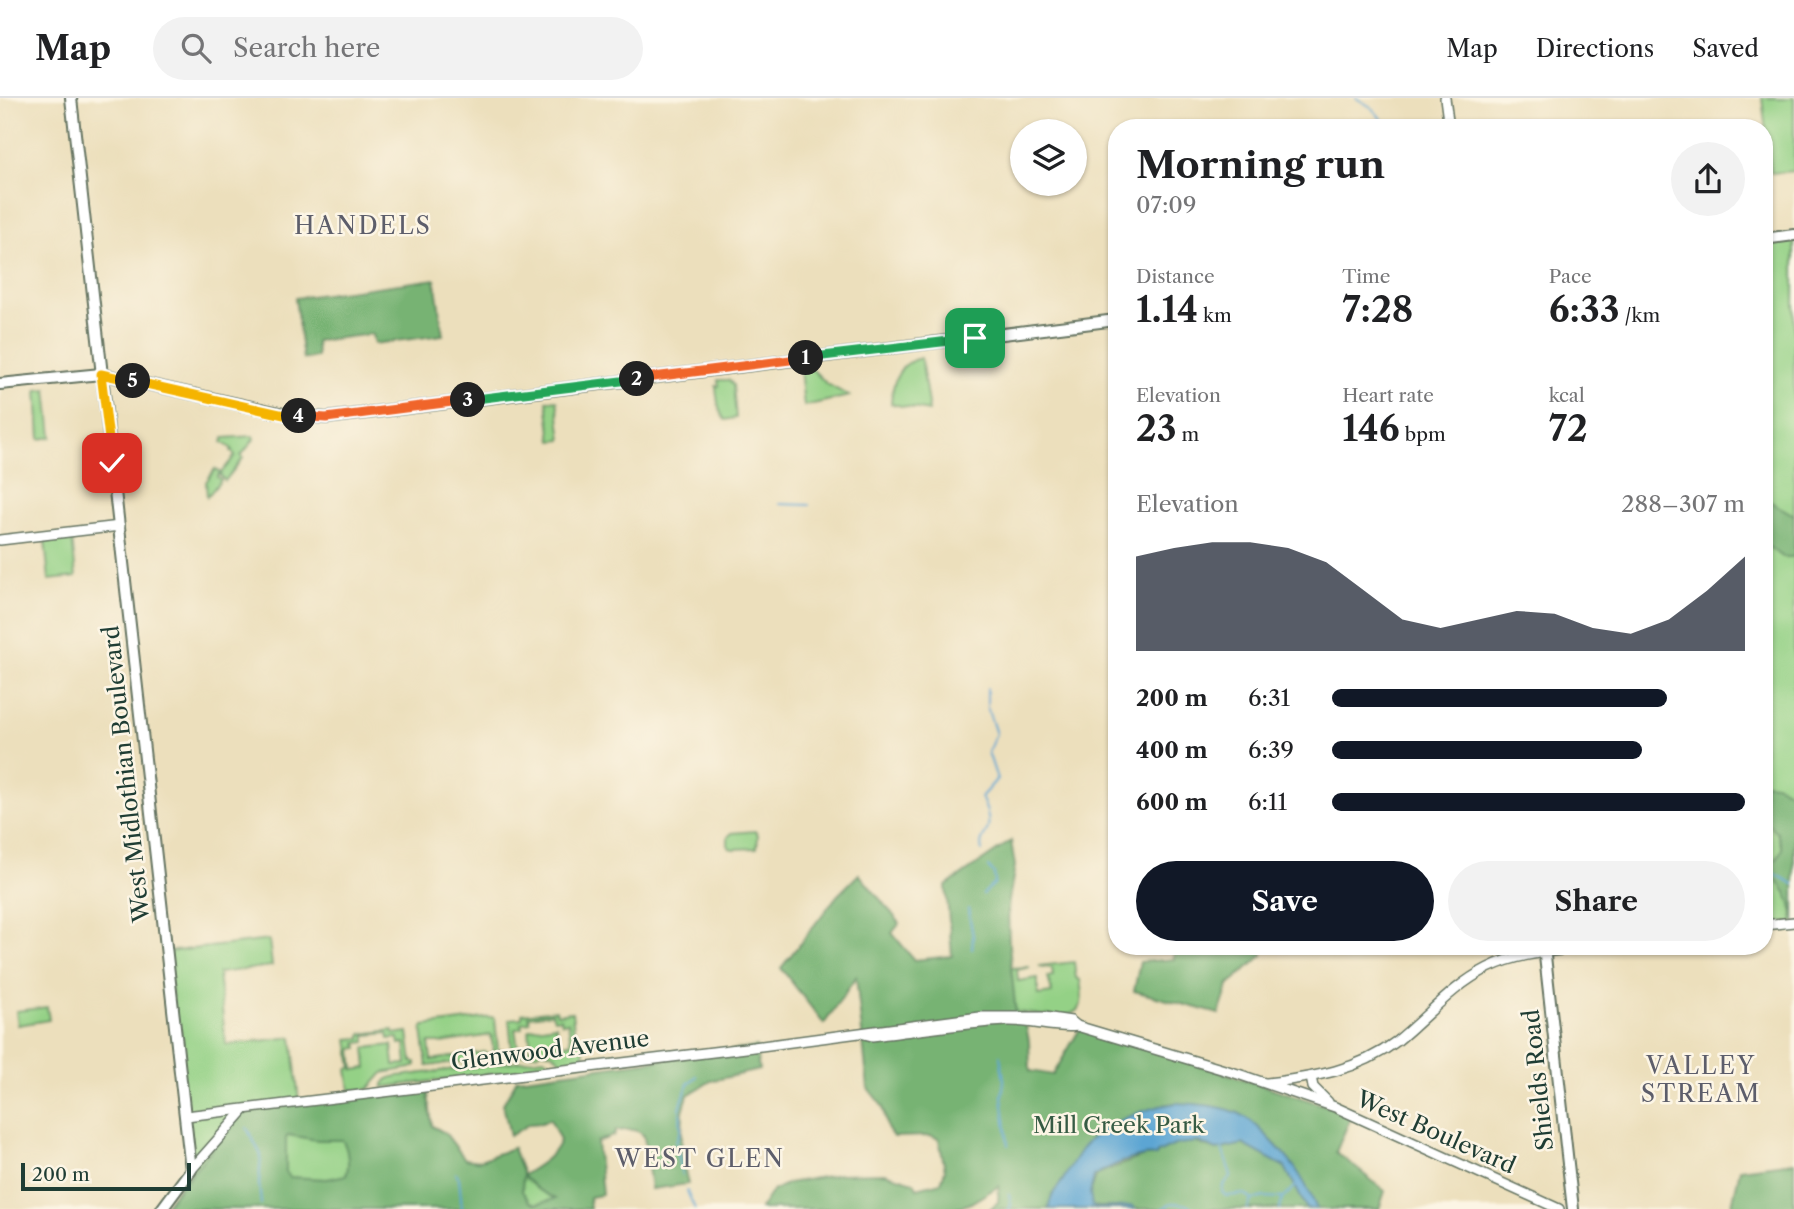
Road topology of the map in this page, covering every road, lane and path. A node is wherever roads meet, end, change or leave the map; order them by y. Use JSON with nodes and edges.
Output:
{"nodes":[{"id":1,"x":71,"y":98,"type":"edge"},
{"id":2,"x":1445,"y":98,"type":"edge"},
{"id":3,"x":1448,"y":119,"type":"edge"},
{"id":4,"x":1794,"y":236,"type":"edge"},
{"id":5,"x":1773,"y":238,"type":"edge"},
{"id":6,"x":1108,"y":321,"type":"edge"},
{"id":7,"x":101,"y":374,"type":"junction"},
{"id":8,"x":0,"y":384,"type":"edge"},
{"id":9,"x":120,"y":526,"type":"junction"},
{"id":10,"x":0,"y":540,"type":"edge"},
{"id":11,"x":1794,"y":922,"type":"edge"},
{"id":12,"x":1773,"y":924,"type":"edge"},
{"id":13,"x":1527,"y":955,"type":"edge"},
{"id":14,"x":1546,"y":955,"type":"edge"},
{"id":15,"x":1311,"y":1077,"type":"junction"},
{"id":16,"x":1265,"y":1083,"type":"junction"},
{"id":17,"x":1335,"y":1107,"type":"junction"},
{"id":18,"x":244,"y":1110,"type":"junction"},
{"id":19,"x":186,"y":1116,"type":"junction"},
{"id":20,"x":191,"y":1170,"type":"junction"},
{"id":21,"x":162,"y":1209,"type":"edge"},
{"id":22,"x":1559,"y":1209,"type":"edge"},
{"id":23,"x":1573,"y":1209,"type":"edge"}],
"edges":[{"from":1,"to":7,"type":"main road","name":"West Midlothian Boulevard"},
{"from":2,"to":3,"type":"street"},
{"from":4,"to":5,"type":"main road"},
{"from":6,"to":7,"type":"main road"},
{"from":7,"to":8,"type":"main road"},
{"from":7,"to":9,"type":"main road","name":"West Midlothian Boulevard"},
{"from":9,"to":10,"type":"street"},
{"from":9,"to":19,"type":"main road","name":"West Midlothian Boulevard"},
{"from":11,"to":12,"type":"street"},
{"from":13,"to":15,"type":"street","name":"Glenwood Avenue"},
{"from":14,"to":23,"type":"main road","name":"Shields Road"},
{"from":15,"to":16,"type":"street","name":"Glenwood Avenue"},
{"from":15,"to":17,"type":"street","name":"West Boulevard"},
{"from":16,"to":17,"type":"street","name":"West Boulevard"},
{"from":16,"to":18,"type":"street","name":"Glenwood Avenue"},
{"from":17,"to":22,"type":"street","name":"West Boulevard"},
{"from":18,"to":19,"type":"street","name":"Glenwood Avenue"},
{"from":18,"to":20,"type":"street"},
{"from":19,"to":20,"type":"main road","name":"West Midlothian Boulevard"},
{"from":20,"to":21,"type":"main road"}]}
